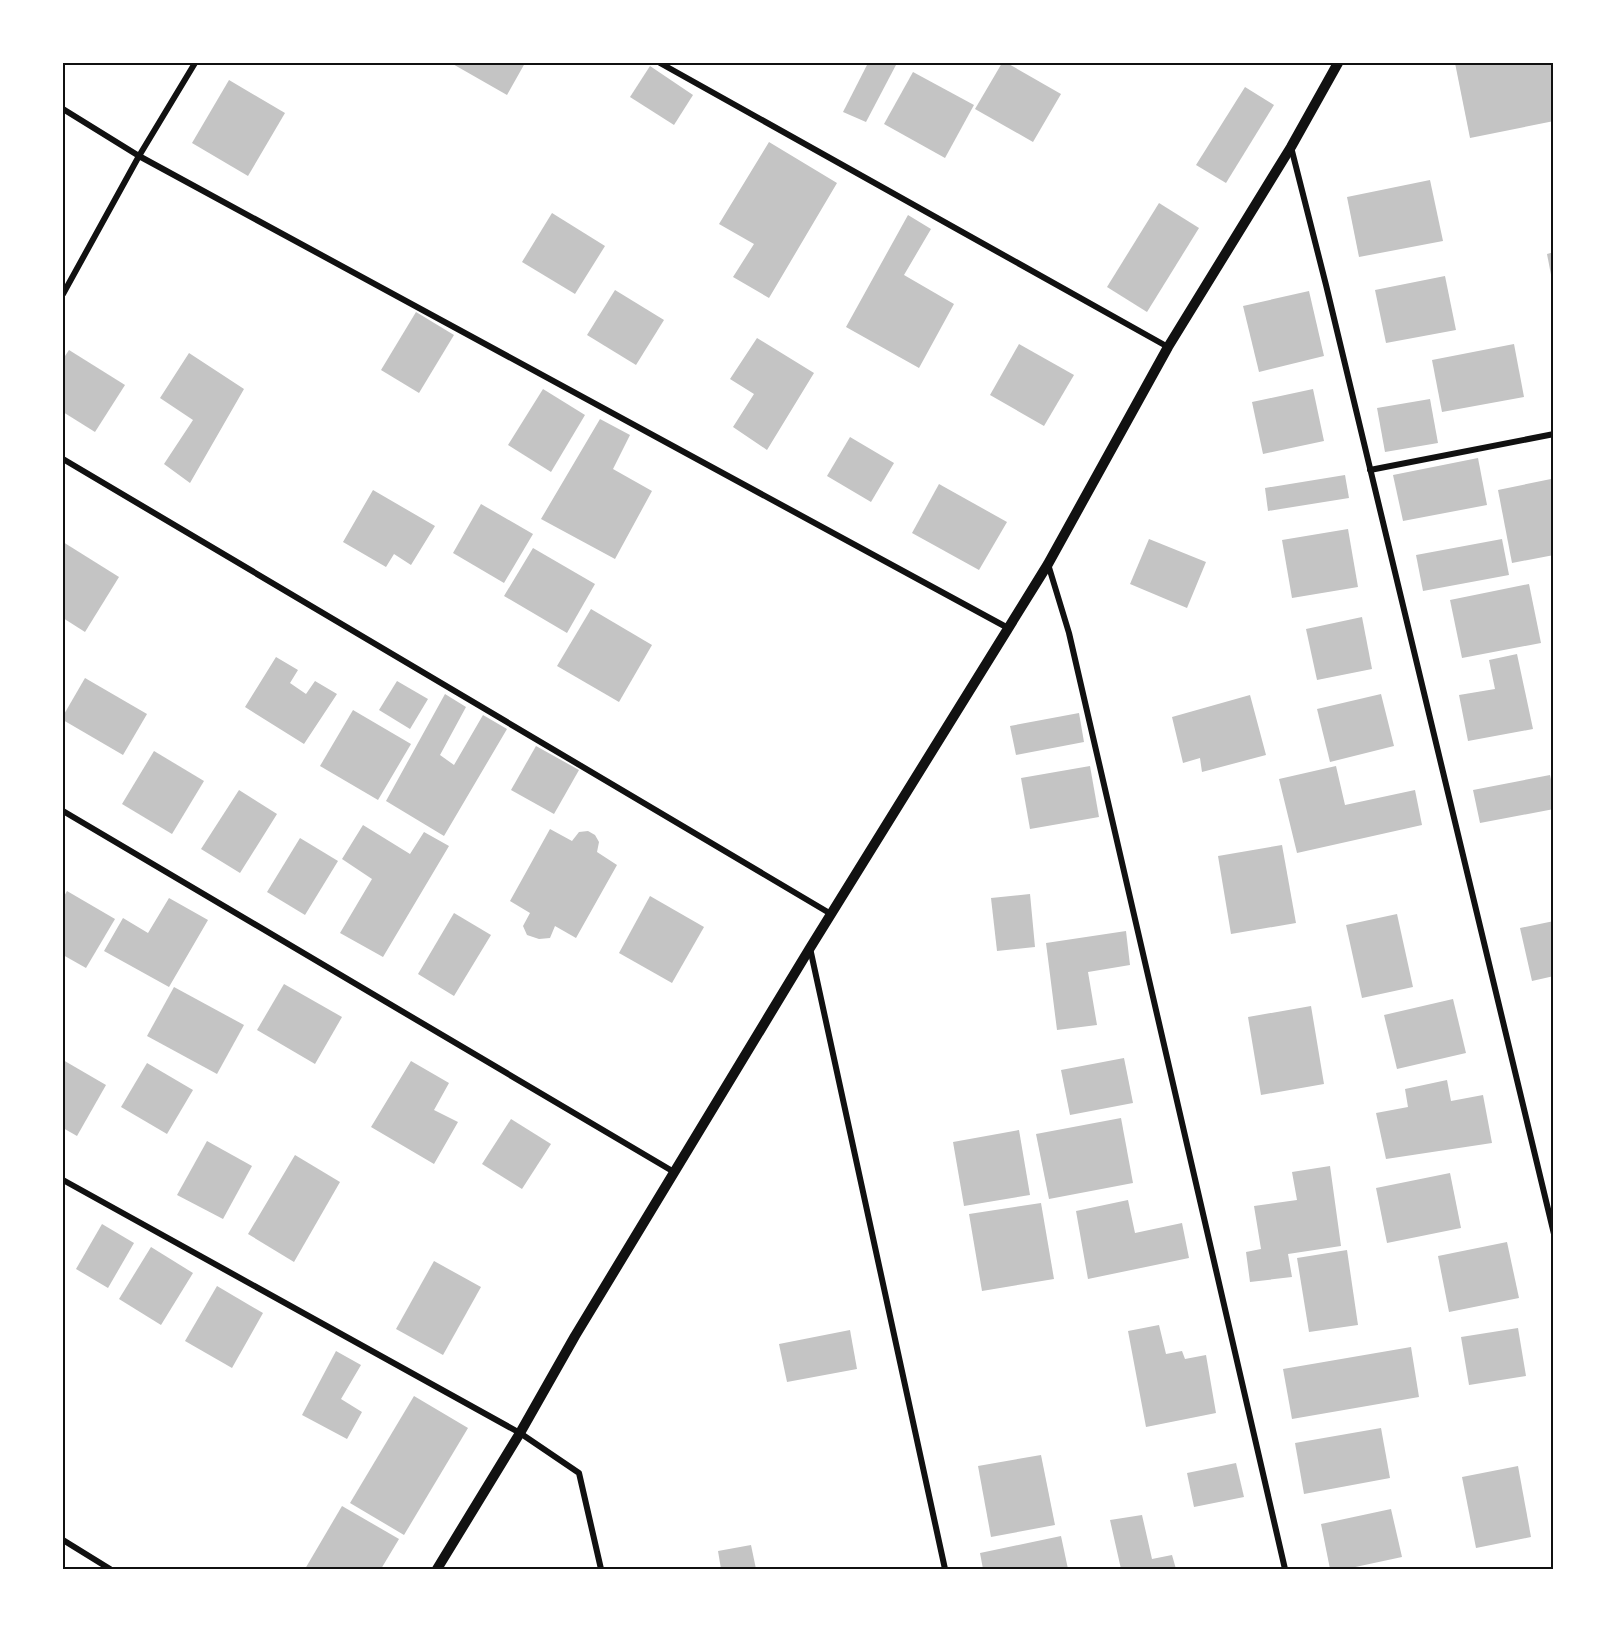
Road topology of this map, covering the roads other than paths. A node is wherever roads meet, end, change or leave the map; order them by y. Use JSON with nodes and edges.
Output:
{"nodes":[{"id":1,"x":195,"y":63,"type":"edge"},
{"id":2,"x":660,"y":63,"type":"edge"},
{"id":3,"x":1338,"y":63,"type":"edge"},
{"id":4,"x":63,"y":109,"type":"edge"},
{"id":5,"x":1291,"y":147,"type":"junction"},
{"id":6,"x":139,"y":156,"type":"junction"},
{"id":7,"x":63,"y":294,"type":"edge"},
{"id":8,"x":1168,"y":347,"type":"junction"},
{"id":9,"x":1554,"y":434,"type":"edge"},
{"id":10,"x":63,"y":459,"type":"edge"},
{"id":11,"x":1370,"y":470,"type":"junction"},
{"id":12,"x":1048,"y":564,"type":"junction"},
{"id":13,"x":1008,"y":627,"type":"junction"},
{"id":14,"x":63,"y":811,"type":"edge"},
{"id":15,"x":831,"y":914,"type":"junction"},
{"id":16,"x":810,"y":948,"type":"junction"},
{"id":17,"x":674,"y":1172,"type":"junction"},
{"id":18,"x":63,"y":1180,"type":"edge"},
{"id":19,"x":1554,"y":1234,"type":"edge"},
{"id":20,"x":520,"y":1433,"type":"junction"},
{"id":21,"x":63,"y":1540,"type":"edge"},
{"id":22,"x":110,"y":1569,"type":"edge"},
{"id":23,"x":437,"y":1569,"type":"edge"},
{"id":24,"x":601,"y":1569,"type":"edge"},
{"id":25,"x":945,"y":1569,"type":"edge"},
{"id":26,"x":1285,"y":1569,"type":"edge"}],
"edges":[{"from":1,"to":6,"type":"street"},
{"from":2,"to":8,"type":"street"},
{"from":3,"to":5,"type":"street"},
{"from":4,"to":6,"type":"street"},
{"from":5,"to":8,"type":"street"},
{"from":5,"to":11,"type":"street"},
{"from":6,"to":7,"type":"street"},
{"from":6,"to":13,"type":"street"},
{"from":8,"to":12,"type":"street"},
{"from":9,"to":11,"type":"street"},
{"from":10,"to":15,"type":"street"},
{"from":11,"to":19,"type":"street"},
{"from":12,"to":13,"type":"street"},
{"from":12,"to":26,"type":"street"},
{"from":13,"to":15,"type":"street"},
{"from":14,"to":17,"type":"street"},
{"from":15,"to":16,"type":"street"},
{"from":16,"to":17,"type":"street"},
{"from":16,"to":25,"type":"street"},
{"from":17,"to":20,"type":"street"},
{"from":18,"to":20,"type":"street"},
{"from":20,"to":23,"type":"street"},
{"from":20,"to":24,"type":"street"},
{"from":21,"to":22,"type":"street"}]}
